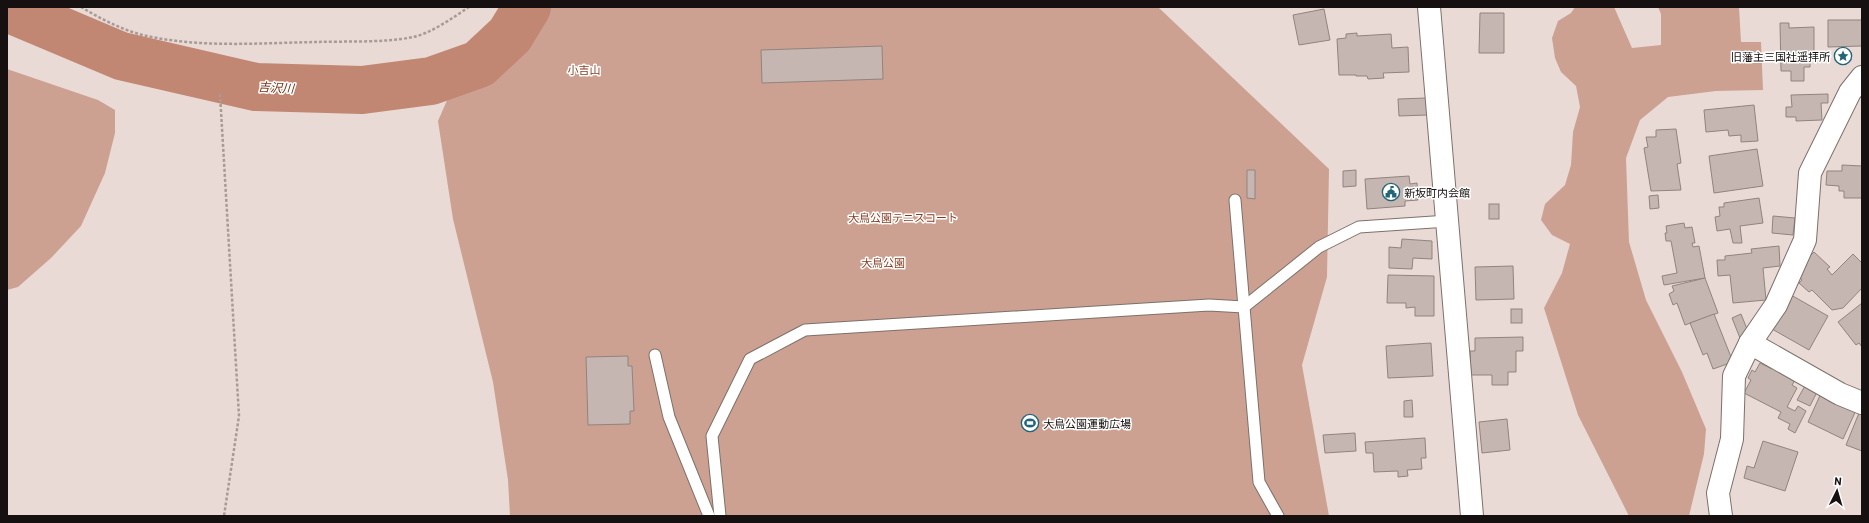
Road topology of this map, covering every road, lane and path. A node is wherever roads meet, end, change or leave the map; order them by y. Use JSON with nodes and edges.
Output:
{"nodes":[{"id":1,"x":81,"y":7,"type":"edge"},
{"id":2,"x":469,"y":7,"type":"edge"},
{"id":3,"x":1429,"y":7,"type":"edge"},
{"id":4,"x":1862,"y":77,"type":"edge"},
{"id":5,"x":220,"y":94,"type":"dead end"},
{"id":6,"x":1235,"y":200,"type":"dead end"},
{"id":7,"x":1448,"y":221,"type":"junction"},
{"id":8,"x":1244,"y":307,"type":"junction"},
{"id":9,"x":1750,"y":343,"type":"junction"},
{"id":10,"x":655,"y":355,"type":"dead end"},
{"id":11,"x":1862,"y":403,"type":"edge"},
{"id":12,"x":224,"y":516,"type":"edge"},
{"id":13,"x":709,"y":516,"type":"edge"},
{"id":14,"x":720,"y":516,"type":"edge"},
{"id":15,"x":1278,"y":516,"type":"edge"},
{"id":16,"x":1472,"y":516,"type":"edge"},
{"id":17,"x":1721,"y":516,"type":"edge"}],
"edges":[{"from":1,"to":2,"type":"path"},
{"from":3,"to":7,"type":"street"},
{"from":4,"to":9,"type":"street"},
{"from":5,"to":12,"type":"path"},
{"from":6,"to":8,"type":"lane"},
{"from":7,"to":8,"type":"lane"},
{"from":7,"to":16,"type":"street"},
{"from":8,"to":14,"type":"lane"},
{"from":8,"to":15,"type":"lane"},
{"from":9,"to":11,"type":"street"},
{"from":9,"to":17,"type":"street"},
{"from":10,"to":13,"type":"lane"}]}
